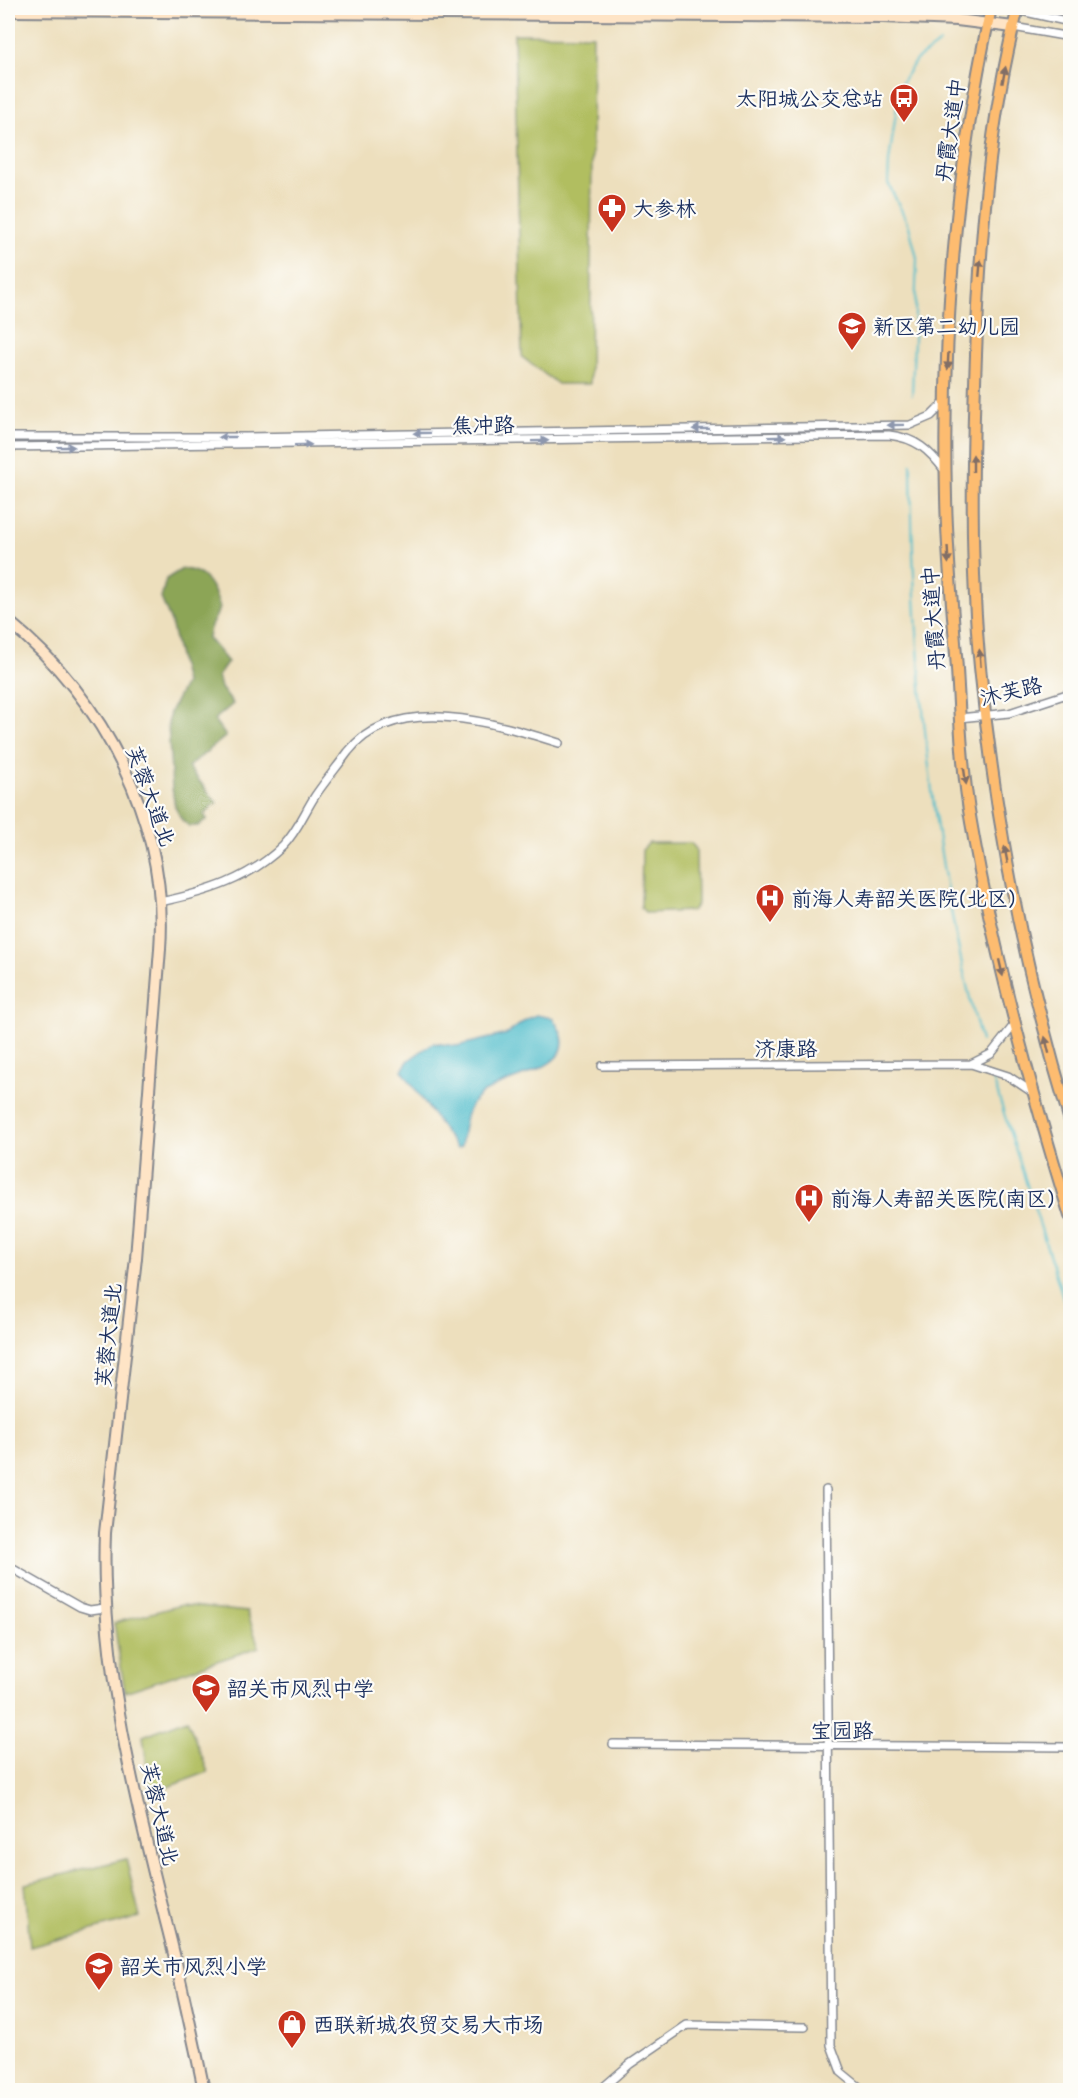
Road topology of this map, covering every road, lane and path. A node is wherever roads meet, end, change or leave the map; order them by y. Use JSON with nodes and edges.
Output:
{"nodes":[{"id":1,"x":991,"y":8,"type":"edge"},
{"id":2,"x":1003,"y":8,"type":"edge"},
{"id":3,"x":1017,"y":9,"type":"edge"},
{"id":4,"x":8,"y":11,"type":"edge"},
{"id":5,"x":545,"y":11,"type":"edge"},
{"id":6,"x":1071,"y":22,"type":"edge"},
{"id":7,"x":987,"y":23,"type":"junction"},
{"id":8,"x":1013,"y":27,"type":"junction"},
{"id":9,"x":1071,"y":37,"type":"edge"},
{"id":10,"x":946,"y":401,"type":"junction"},
{"id":11,"x":8,"y":437,"type":"edge"},
{"id":12,"x":8,"y":447,"type":"edge"},
{"id":13,"x":946,"y":472,"type":"junction"},
{"id":14,"x":8,"y":621,"type":"edge"},
{"id":15,"x":1071,"y":693,"type":"edge"},
{"id":16,"x":986,"y":716,"type":"junction"},
{"id":17,"x":959,"y":718,"type":"junction"},
{"id":18,"x":559,"y":743,"type":"dead end"},
{"id":19,"x":160,"y":902,"type":"junction"},
{"id":20,"x":1014,"y":1025,"type":"junction"},
{"id":21,"x":971,"y":1064,"type":"junction"},
{"id":22,"x":602,"y":1066,"type":"dead end"},
{"id":23,"x":1032,"y":1092,"type":"junction"},
{"id":24,"x":1071,"y":1121,"type":"edge"},
{"id":25,"x":1071,"y":1216,"type":"edge"},
{"id":26,"x":826,"y":1490,"type":"dead end"},
{"id":27,"x":8,"y":1566,"type":"edge"},
{"id":28,"x":105,"y":1608,"type":"junction"},
{"id":29,"x":613,"y":1744,"type":"dead end"},
{"id":30,"x":830,"y":1746,"type":"junction"},
{"id":31,"x":1071,"y":1747,"type":"edge"},
{"id":32,"x":805,"y":2027,"type":"dead end"},
{"id":33,"x":204,"y":2091,"type":"edge"},
{"id":34,"x":600,"y":2091,"type":"edge"},
{"id":35,"x":863,"y":2091,"type":"edge"}],
"edges":[{"from":1,"to":7,"type":"main road","name":"丹霞大道中"},
{"from":2,"to":3,"type":"main road"},
{"from":3,"to":6,"type":"street"},
{"from":3,"to":8,"type":"main road","name":"丹霞大道中"},
{"from":4,"to":5,"type":"main road"},
{"from":5,"to":7,"type":"main road"},
{"from":7,"to":8,"type":"main road"},
{"from":7,"to":10,"type":"main road","name":"丹霞大道中","one_way":true},
{"from":8,"to":9,"type":"street"},
{"from":16,"to":8,"type":"main road","name":"丹霞大道中","one_way":true},
{"from":10,"to":11,"type":"street","name":"焦冲路","one_way":true},
{"from":10,"to":13,"type":"main road","name":"丹霞大道中"},
{"from":12,"to":13,"type":"street","name":"焦冲路","one_way":true},
{"from":13,"to":17,"type":"main road","name":"丹霞大道中","one_way":true},
{"from":14,"to":19,"type":"main road","name":"芙蓉大道北"},
{"from":15,"to":16,"type":"street","name":"沐芙路"},
{"from":16,"to":17,"type":"street","name":"沐芙路"},
{"from":24,"to":16,"type":"main road","name":"丹霞大道中","one_way":true},
{"from":17,"to":20,"type":"main road","name":"丹霞大道中","one_way":true},
{"from":18,"to":19,"type":"street"},
{"from":19,"to":28,"type":"main road","name":"芙蓉大道北"},
{"from":20,"to":21,"type":"street"},
{"from":20,"to":23,"type":"main road","name":"丹霞大道中"},
{"from":21,"to":22,"type":"street","name":"济康路"},
{"from":21,"to":23,"type":"street","name":"济康路"},
{"from":23,"to":25,"type":"main road","name":"丹霞大道中"},
{"from":26,"to":30,"type":"street"},
{"from":27,"to":28,"type":"street"},
{"from":28,"to":33,"type":"main road","name":"芙蓉大道北"},
{"from":29,"to":30,"type":"street","name":"宝园路"},
{"from":30,"to":31,"type":"street","name":"宝园路"},
{"from":30,"to":35,"type":"street"},
{"from":32,"to":34,"type":"street"}]}
